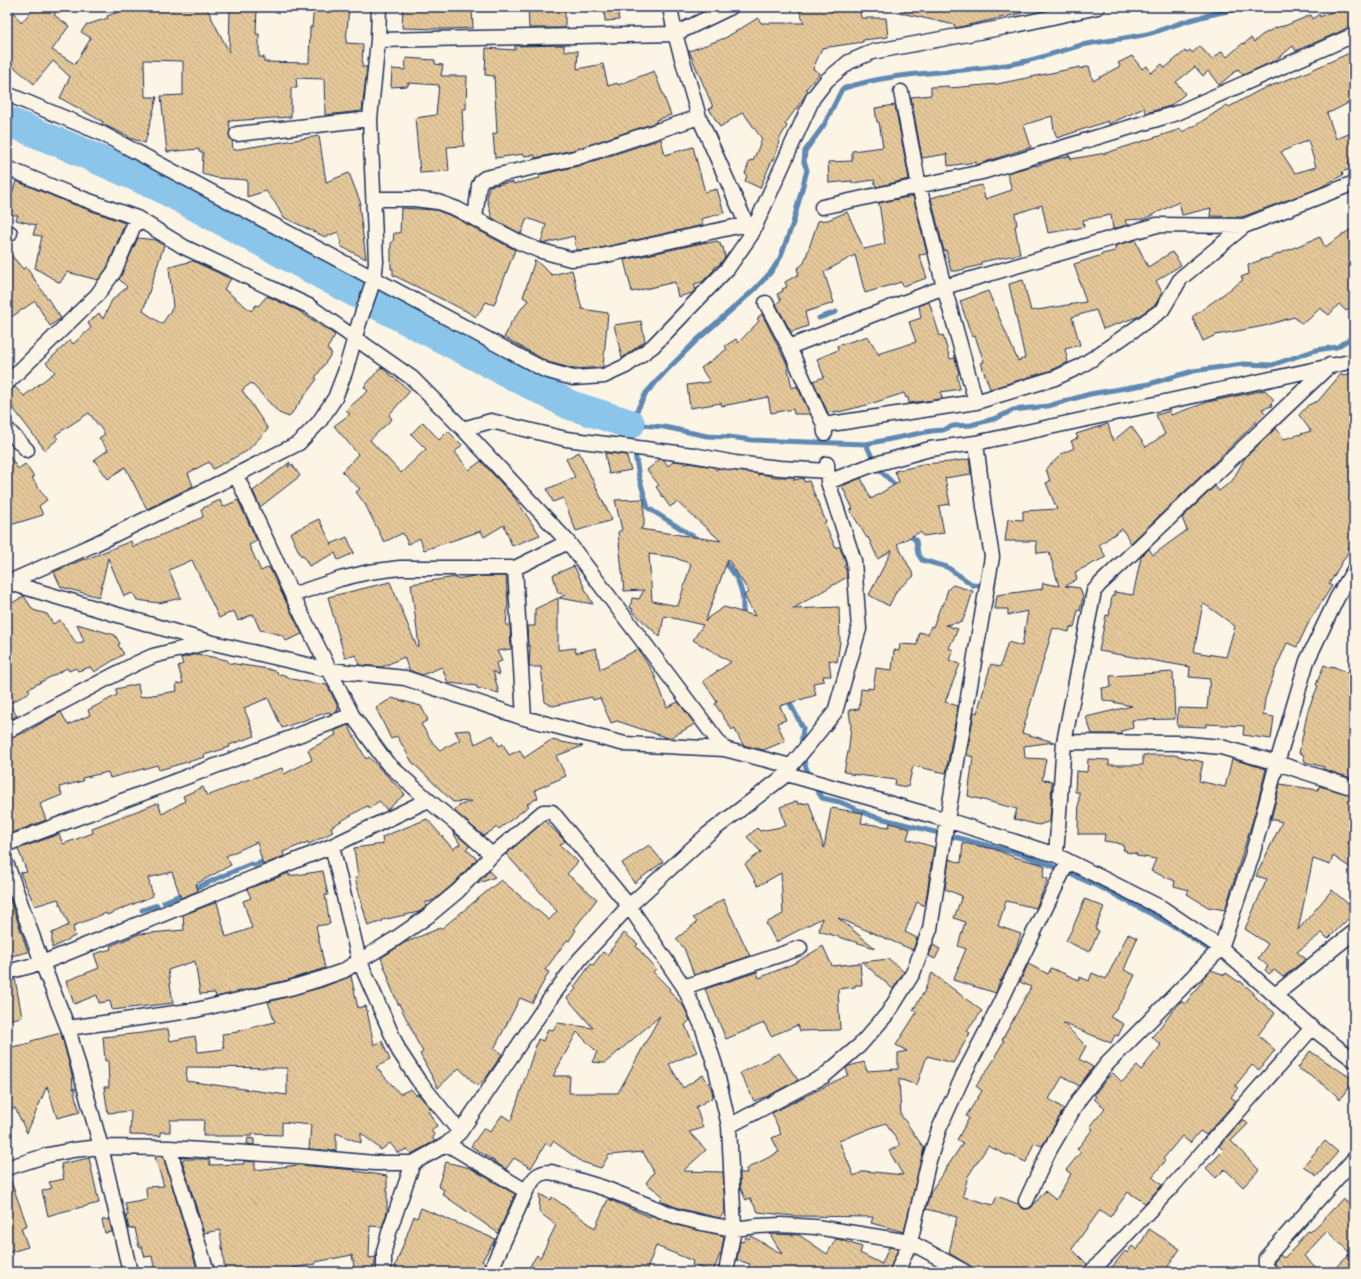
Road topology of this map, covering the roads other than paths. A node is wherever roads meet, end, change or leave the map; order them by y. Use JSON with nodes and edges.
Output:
{"nodes":[{"id":1,"x":379,"y":7,"type":"edge"},
{"id":2,"x":670,"y":7,"type":"edge"},
{"id":3,"x":731,"y":7,"type":"edge"},
{"id":4,"x":1098,"y":7,"type":"edge"},
{"id":5,"x":675,"y":34,"type":"junction"},
{"id":6,"x":1354,"y":35,"type":"edge"},
{"id":7,"x":378,"y":40,"type":"junction"},
{"id":8,"x":901,"y":92,"type":"dead end"},
{"id":9,"x":7,"y":94,"type":"edge"},
{"id":10,"x":699,"y":117,"type":"junction"},
{"id":11,"x":370,"y":119,"type":"junction"},
{"id":12,"x":236,"y":134,"type":"dead end"},
{"id":13,"x":7,"y":168,"type":"edge"},
{"id":14,"x":1354,"y":183,"type":"edge"},
{"id":15,"x":919,"y":186,"type":"junction"},
{"id":16,"x":374,"y":199,"type":"junction"},
{"id":17,"x":822,"y":207,"type":"dead end"},
{"id":18,"x":137,"y":218,"type":"junction"},
{"id":19,"x":475,"y":219,"type":"junction"},
{"id":20,"x":1244,"y":226,"type":"junction"},
{"id":21,"x":749,"y":230,"type":"junction"},
{"id":22,"x":371,"y":286,"type":"junction"},
{"id":23,"x":944,"y":287,"type":"junction"},
{"id":24,"x":766,"y":303,"type":"dead end"},
{"id":25,"x":356,"y":337,"type":"junction"},
{"id":26,"x":789,"y":347,"type":"junction"},
{"id":27,"x":1354,"y":360,"type":"edge"},
{"id":28,"x":1330,"y":365,"type":"junction"},
{"id":29,"x":7,"y":383,"type":"edge"},
{"id":30,"x":976,"y":402,"type":"junction"},
{"id":31,"x":7,"y":429,"type":"edge"},
{"id":32,"x":463,"y":429,"type":"junction"},
{"id":33,"x":976,"y":443,"type":"junction"},
{"id":34,"x":27,"y":450,"type":"dead end"},
{"id":35,"x":827,"y":472,"type":"junction"},
{"id":36,"x":236,"y":475,"type":"junction"},
{"id":37,"x":568,"y":542,"type":"junction"},
{"id":38,"x":515,"y":568,"type":"junction"},
{"id":39,"x":1354,"y":570,"type":"edge"},
{"id":40,"x":7,"y":582,"type":"edge"},
{"id":41,"x":292,"y":595,"type":"junction"},
{"id":42,"x":209,"y":642,"type":"junction"},
{"id":43,"x":329,"y":670,"type":"junction"},
{"id":44,"x":352,"y":716,"type":"junction"},
{"id":45,"x":524,"y":718,"type":"junction"},
{"id":46,"x":7,"y":731,"type":"edge"},
{"id":47,"x":1064,"y":742,"type":"junction"},
{"id":48,"x":724,"y":749,"type":"junction"},
{"id":49,"x":1277,"y":763,"type":"junction"},
{"id":50,"x":789,"y":770,"type":"junction"},
{"id":51,"x":1354,"y":788,"type":"edge"},
{"id":52,"x":428,"y":800,"type":"junction"},
{"id":53,"x":947,"y":820,"type":"junction"},
{"id":54,"x":7,"y":844,"type":"edge"},
{"id":55,"x":332,"y":846,"type":"junction"},
{"id":56,"x":492,"y":856,"type":"junction"},
{"id":57,"x":1062,"y":858,"type":"junction"},
{"id":58,"x":7,"y":865,"type":"edge"},
{"id":59,"x":629,"y":906,"type":"junction"},
{"id":60,"x":1354,"y":932,"type":"edge"},
{"id":61,"x":800,"y":948,"type":"dead end"},
{"id":62,"x":1221,"y":948,"type":"junction"},
{"id":63,"x":359,"y":960,"type":"junction"},
{"id":64,"x":42,"y":963,"type":"junction"},
{"id":65,"x":7,"y":972,"type":"edge"},
{"id":66,"x":684,"y":987,"type":"junction"},
{"id":67,"x":1275,"y":995,"type":"junction"},
{"id":68,"x":68,"y":1028,"type":"junction"},
{"id":69,"x":1312,"y":1028,"type":"junction"},
{"id":70,"x":1354,"y":1060,"type":"edge"},
{"id":71,"x":729,"y":1126,"type":"junction"},
{"id":72,"x":460,"y":1132,"type":"junction"},
{"id":73,"x":447,"y":1144,"type":"junction"},
{"id":74,"x":101,"y":1147,"type":"junction"},
{"id":75,"x":169,"y":1148,"type":"junction"},
{"id":76,"x":1354,"y":1159,"type":"edge"},
{"id":77,"x":413,"y":1163,"type":"junction"},
{"id":78,"x":7,"y":1168,"type":"edge"},
{"id":79,"x":526,"y":1191,"type":"junction"},
{"id":80,"x":1026,"y":1201,"type":"dead end"},
{"id":81,"x":734,"y":1229,"type":"junction"},
{"id":82,"x":910,"y":1242,"type":"junction"},
{"id":83,"x":130,"y":1272,"type":"edge"},
{"id":84,"x":207,"y":1272,"type":"edge"},
{"id":85,"x":384,"y":1272,"type":"edge"},
{"id":86,"x":490,"y":1272,"type":"edge"},
{"id":87,"x":726,"y":1272,"type":"edge"},
{"id":88,"x":897,"y":1272,"type":"edge"},
{"id":89,"x":965,"y":1272,"type":"edge"},
{"id":90,"x":1091,"y":1272,"type":"edge"},
{"id":91,"x":1271,"y":1272,"type":"edge"}],
"edges":[{"from":1,"to":7,"type":"street"},
{"from":2,"to":5,"type":"street"},
{"from":3,"to":5,"type":"street"},
{"from":4,"to":21,"type":"street"},
{"from":5,"to":7,"type":"street"},
{"from":5,"to":10,"type":"street"},
{"from":6,"to":15,"type":"street"},
{"from":7,"to":11,"type":"street"},
{"from":8,"to":15,"type":"street"},
{"from":9,"to":22,"type":"street"},
{"from":10,"to":19,"type":"street"},
{"from":10,"to":21,"type":"street"},
{"from":11,"to":12,"type":"street"},
{"from":11,"to":16,"type":"street"},
{"from":13,"to":18,"type":"street"},
{"from":14,"to":20,"type":"street"},
{"from":15,"to":17,"type":"street"},
{"from":15,"to":23,"type":"street"},
{"from":16,"to":19,"type":"street"},
{"from":16,"to":22,"type":"street"},
{"from":18,"to":25,"type":"street"},
{"from":18,"to":29,"type":"street"},
{"from":19,"to":21,"type":"street"},
{"from":20,"to":23,"type":"street"},
{"from":20,"to":30,"type":"street"},
{"from":21,"to":22,"type":"street"},
{"from":22,"to":25,"type":"street"},
{"from":23,"to":26,"type":"street"},
{"from":23,"to":30,"type":"street"},
{"from":24,"to":26,"type":"street"},
{"from":25,"to":32,"type":"street"},
{"from":25,"to":36,"type":"street"},
{"from":26,"to":30,"type":"street"},
{"from":27,"to":28,"type":"street"},
{"from":28,"to":33,"type":"street"},
{"from":28,"to":47,"type":"street"},
{"from":31,"to":34,"type":"street"},
{"from":32,"to":35,"type":"street"},
{"from":32,"to":37,"type":"street"},
{"from":33,"to":35,"type":"street"},
{"from":33,"to":53,"type":"street"},
{"from":35,"to":50,"type":"street"},
{"from":36,"to":40,"type":"street"},
{"from":36,"to":41,"type":"street"},
{"from":37,"to":38,"type":"street"},
{"from":37,"to":48,"type":"street"},
{"from":38,"to":41,"type":"street"},
{"from":38,"to":45,"type":"street"},
{"from":39,"to":49,"type":"street"},
{"from":40,"to":42,"type":"street"},
{"from":41,"to":43,"type":"street"},
{"from":42,"to":43,"type":"street"},
{"from":42,"to":46,"type":"street"},
{"from":43,"to":44,"type":"street"},
{"from":43,"to":45,"type":"street"},
{"from":44,"to":52,"type":"street"},
{"from":44,"to":54,"type":"street"},
{"from":45,"to":48,"type":"street"},
{"from":47,"to":49,"type":"street"},
{"from":47,"to":57,"type":"street"},
{"from":48,"to":50,"type":"street"},
{"from":49,"to":51,"type":"street"},
{"from":49,"to":62,"type":"street"},
{"from":50,"to":53,"type":"street"},
{"from":50,"to":59,"type":"street"},
{"from":52,"to":55,"type":"street"},
{"from":52,"to":56,"type":"street"},
{"from":53,"to":57,"type":"street"},
{"from":53,"to":71,"type":"street"},
{"from":55,"to":63,"type":"street"},
{"from":55,"to":64,"type":"street"},
{"from":56,"to":59,"type":"street"},
{"from":56,"to":63,"type":"street"},
{"from":57,"to":62,"type":"street"},
{"from":57,"to":82,"type":"street"},
{"from":58,"to":64,"type":"street"},
{"from":59,"to":66,"type":"street"},
{"from":59,"to":72,"type":"street"},
{"from":60,"to":67,"type":"street"},
{"from":61,"to":66,"type":"street"},
{"from":62,"to":67,"type":"street"},
{"from":62,"to":80,"type":"street"},
{"from":63,"to":68,"type":"street"},
{"from":63,"to":72,"type":"street"},
{"from":64,"to":65,"type":"street"},
{"from":64,"to":68,"type":"street"},
{"from":66,"to":71,"type":"street"},
{"from":67,"to":69,"type":"street"},
{"from":68,"to":74,"type":"street"},
{"from":69,"to":70,"type":"street"},
{"from":69,"to":90,"type":"street"},
{"from":71,"to":81,"type":"street"},
{"from":72,"to":73,"type":"street"},
{"from":73,"to":77,"type":"street"},
{"from":73,"to":79,"type":"street"},
{"from":74,"to":75,"type":"street"},
{"from":74,"to":78,"type":"street"},
{"from":74,"to":83,"type":"street"},
{"from":75,"to":77,"type":"street"},
{"from":75,"to":84,"type":"street"},
{"from":76,"to":91,"type":"street"},
{"from":77,"to":85,"type":"street"},
{"from":79,"to":81,"type":"street"},
{"from":79,"to":86,"type":"street"},
{"from":81,"to":82,"type":"street"},
{"from":81,"to":87,"type":"street"},
{"from":82,"to":88,"type":"street"},
{"from":82,"to":89,"type":"street"}]}
